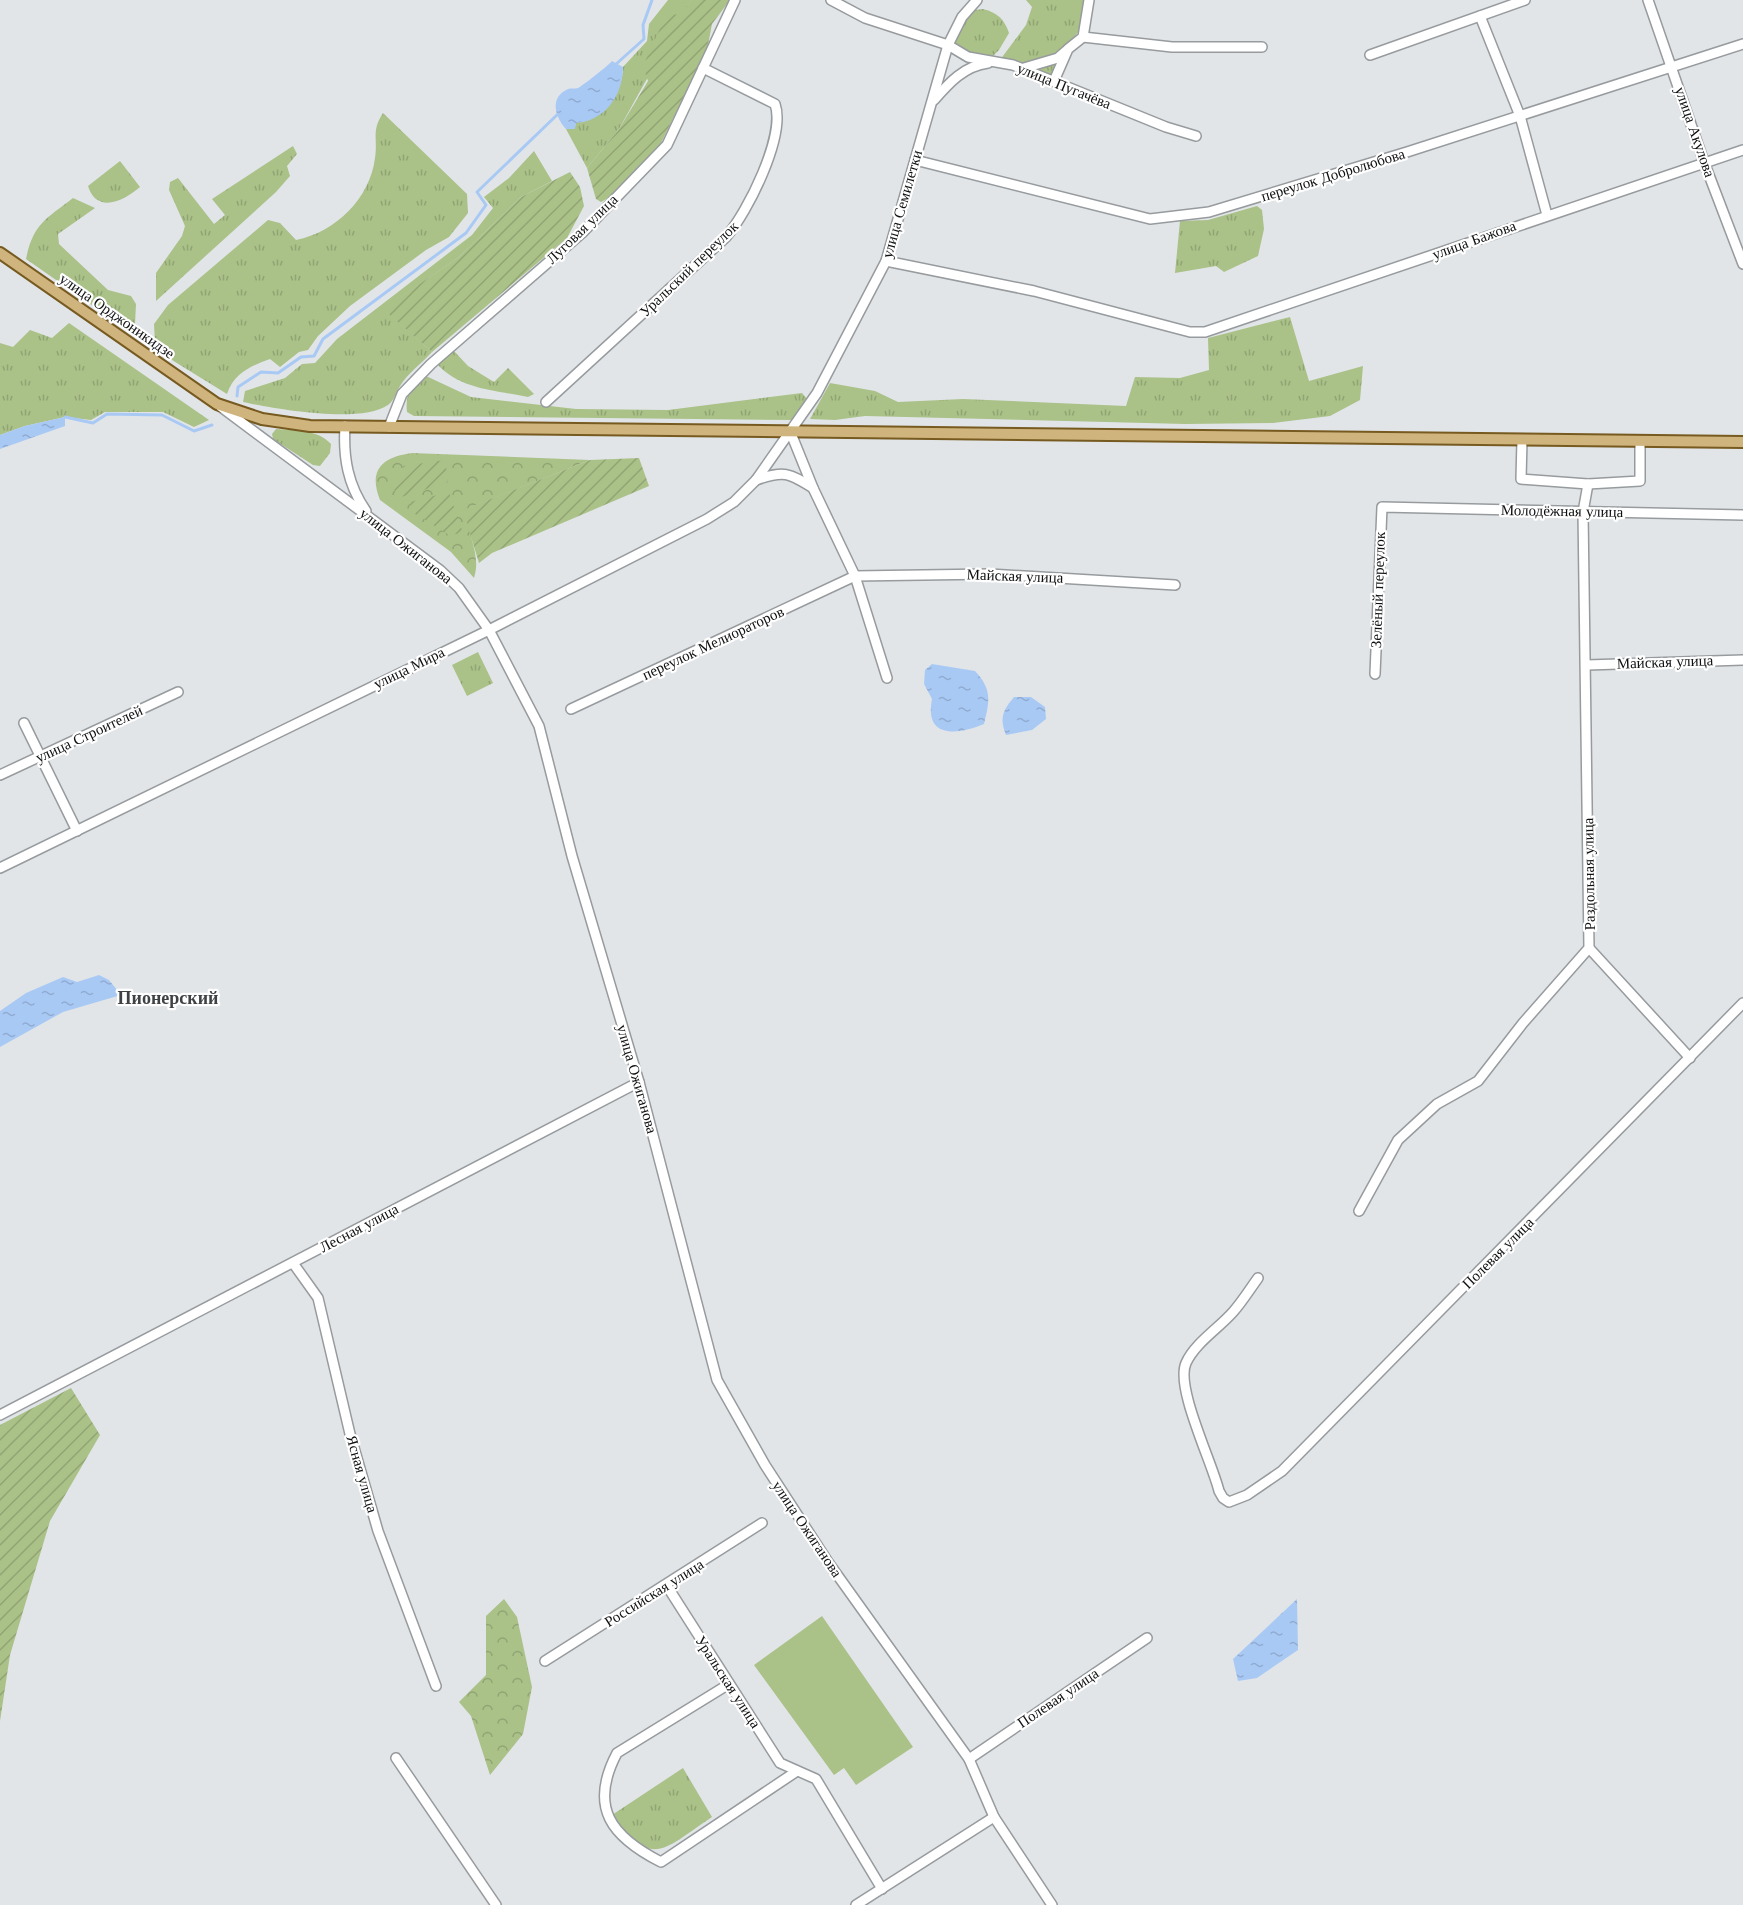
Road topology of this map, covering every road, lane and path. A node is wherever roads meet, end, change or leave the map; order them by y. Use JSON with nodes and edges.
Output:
{"nodes":[{"id":1,"x":735,"y":0,"type":"edge"},
{"id":2,"x":831,"y":0,"type":"edge"},
{"id":3,"x":977,"y":0,"type":"edge"},
{"id":4,"x":1089,"y":0,"type":"edge"},
{"id":5,"x":1525,"y":0,"type":"edge"},
{"id":6,"x":1648,"y":0,"type":"edge"},
{"id":7,"x":848,"y":4,"type":"edge"},
{"id":8,"x":1480,"y":16,"type":"junction"},
{"id":9,"x":1083,"y":36,"type":"junction"},
{"id":10,"x":1743,"y":44,"type":"edge"},
{"id":11,"x":948,"y":45,"type":"junction"},
{"id":12,"x":1262,"y":47,"type":"dead end"},
{"id":13,"x":1068,"y":49,"type":"junction"},
{"id":14,"x":1370,"y":56,"type":"dead end"},
{"id":15,"x":994,"y":62,"type":"junction"},
{"id":16,"x":1673,"y":67,"type":"junction"},
{"id":17,"x":703,"y":68,"type":"junction"},
{"id":18,"x":1021,"y":68,"type":"junction"},
{"id":19,"x":1054,"y":81,"type":"junction"},
{"id":20,"x":932,"y":102,"type":"junction"},
{"id":21,"x":1520,"y":116,"type":"junction"},
{"id":22,"x":1196,"y":136,"type":"dead end"},
{"id":23,"x":1743,"y":150,"type":"edge"},
{"id":24,"x":915,"y":160,"type":"junction"},
{"id":25,"x":1704,"y":162,"type":"junction"},
{"id":26,"x":1548,"y":215,"type":"junction"},
{"id":27,"x":0,"y":253,"type":"edge"},
{"id":28,"x":886,"y":261,"type":"junction"},
{"id":29,"x":1743,"y":264,"type":"edge"},
{"id":30,"x":546,"y":402,"type":"dead end"},
{"id":31,"x":217,"y":404,"type":"junction"},
{"id":32,"x":345,"y":426,"type":"junction"},
{"id":33,"x":389,"y":427,"type":"junction"},
{"id":34,"x":790,"y":431,"type":"junction"},
{"id":35,"x":1522,"y":440,"type":"junction"},
{"id":36,"x":1640,"y":441,"type":"junction"},
{"id":37,"x":1743,"y":442,"type":"edge"},
{"id":38,"x":756,"y":480,"type":"junction"},
{"id":39,"x":1588,"y":484,"type":"junction"},
{"id":40,"x":813,"y":488,"type":"junction"},
{"id":41,"x":1382,"y":507,"type":"joint"},
{"id":42,"x":1583,"y":512,"type":"junction"},
{"id":43,"x":1743,"y":514,"type":"edge"},
{"id":44,"x":371,"y":518,"type":"junction"},
{"id":45,"x":855,"y":576,"type":"junction"},
{"id":46,"x":1175,"y":585,"type":"dead end"},
{"id":47,"x":489,"y":630,"type":"junction"},
{"id":48,"x":1743,"y":660,"type":"edge"},
{"id":49,"x":1587,"y":665,"type":"junction"},
{"id":50,"x":1375,"y":674,"type":"dead end"},
{"id":51,"x":887,"y":678,"type":"dead end"},
{"id":52,"x":178,"y":692,"type":"dead end"},
{"id":53,"x":571,"y":709,"type":"dead end"},
{"id":54,"x":24,"y":723,"type":"dead end"},
{"id":55,"x":42,"y":756,"type":"junction"},
{"id":56,"x":0,"y":775,"type":"edge"},
{"id":57,"x":77,"y":831,"type":"junction"},
{"id":58,"x":0,"y":868,"type":"edge"},
{"id":59,"x":1589,"y":948,"type":"junction"},
{"id":60,"x":1743,"y":1003,"type":"edge"},
{"id":61,"x":1690,"y":1058,"type":"junction"},
{"id":62,"x":639,"y":1082,"type":"junction"},
{"id":63,"x":1359,"y":1211,"type":"dead end"},
{"id":64,"x":293,"y":1263,"type":"junction"},
{"id":65,"x":1258,"y":1278,"type":"dead end"},
{"id":66,"x":0,"y":1415,"type":"edge"},
{"id":67,"x":762,"y":1523,"type":"dead end"},
{"id":68,"x":667,"y":1586,"type":"junction"},
{"id":69,"x":1147,"y":1638,"type":"dead end"},
{"id":70,"x":545,"y":1661,"type":"dead end"},
{"id":71,"x":729,"y":1684,"type":"junction"},
{"id":72,"x":436,"y":1686,"type":"dead end"},
{"id":73,"x":396,"y":1758,"type":"dead end"},
{"id":74,"x":969,"y":1759,"type":"junction"},
{"id":75,"x":797,"y":1771,"type":"junction"},
{"id":76,"x":994,"y":1817,"type":"junction"},
{"id":77,"x":882,"y":1889,"type":"junction"},
{"id":78,"x":496,"y":1905,"type":"edge"},
{"id":79,"x":856,"y":1905,"type":"edge"},
{"id":80,"x":1052,"y":1905,"type":"edge"}],
"edges":[{"from":1,"to":17,"type":"street","name":"Луговая улица"},
{"from":2,"to":7,"type":"street","name":"улица Пугачёва"},
{"from":3,"to":11,"type":"street","name":"улица Семилетки"},
{"from":4,"to":9,"type":"street"},
{"from":5,"to":8,"type":"street"},
{"from":6,"to":16,"type":"street","name":"улица Акулова"},
{"from":7,"to":11,"type":"street","name":"улица Пугачёва"},
{"from":8,"to":14,"type":"street"},
{"from":8,"to":21,"type":"street"},
{"from":9,"to":12,"type":"street"},
{"from":9,"to":13,"type":"street"},
{"from":10,"to":16,"type":"street","name":"переулок Добролюбова"},
{"from":11,"to":15,"type":"street","name":"улица Пугачёва"},
{"from":11,"to":20,"type":"street","name":"улица Семилетки"},
{"from":13,"to":18,"type":"street"},
{"from":13,"to":19,"type":"street"},
{"from":15,"to":18,"type":"street","name":"улица Пугачёва"},
{"from":15,"to":20,"type":"street"},
{"from":16,"to":21,"type":"street","name":"переулок Добролюбова"},
{"from":16,"to":25,"type":"street","name":"улица Акулова"},
{"from":17,"to":30,"type":"street","name":"Уральский переулок"},
{"from":17,"to":33,"type":"street","name":"Луговая улица"},
{"from":18,"to":19,"type":"street","name":"улица Пугачёва"},
{"from":19,"to":22,"type":"street","name":"улица Пугачёва"},
{"from":20,"to":24,"type":"street","name":"улица Семилетки"},
{"from":21,"to":24,"type":"street","name":"переулок Добролюбова"},
{"from":21,"to":26,"type":"street"},
{"from":23,"to":25,"type":"street","name":"улица Бажова"},
{"from":24,"to":28,"type":"street","name":"улица Семилетки"},
{"from":25,"to":26,"type":"street","name":"улица Бажова"},
{"from":25,"to":29,"type":"street","name":"улица Акулова"},
{"from":26,"to":28,"type":"street","name":"улица Бажова"},
{"from":27,"to":31,"type":"main road","name":"улица Орджоникидзе"},
{"from":28,"to":34,"type":"street","name":"улица Семилетки"},
{"from":31,"to":32,"type":"main road","name":"улица Орджоникидзе"},
{"from":31,"to":44,"type":"street","name":"улица Ожиганова"},
{"from":32,"to":33,"type":"main road","name":"улица Орджоникидзе"},
{"from":32,"to":44,"type":"street"},
{"from":33,"to":34,"type":"main road","name":"улица Орджоникидзе"},
{"from":34,"to":35,"type":"main road","name":"улица Орджоникидзе"},
{"from":34,"to":38,"type":"street","name":"улица Мира"},
{"from":34,"to":40,"type":"street"},
{"from":35,"to":36,"type":"main road","name":"улица Орджоникидзе"},
{"from":35,"to":39,"type":"street"},
{"from":36,"to":37,"type":"main road","name":"улица Орджоникидзе"},
{"from":36,"to":39,"type":"street"},
{"from":38,"to":40,"type":"street"},
{"from":38,"to":47,"type":"street","name":"улица Мира"},
{"from":39,"to":42,"type":"street","name":"Раздольная улица"},
{"from":40,"to":45,"type":"street"},
{"from":41,"to":42,"type":"street","name":"Молодёжная улица"},
{"from":41,"to":50,"type":"street","name":"Зелёный переулок"},
{"from":42,"to":43,"type":"street","name":"Молодёжная улица"},
{"from":42,"to":49,"type":"street","name":"Раздольная улица"},
{"from":44,"to":47,"type":"street","name":"улица Ожиганова"},
{"from":45,"to":46,"type":"street","name":"Майская улица"},
{"from":45,"to":51,"type":"street"},
{"from":45,"to":53,"type":"street","name":"переулок Мелиораторов"},
{"from":47,"to":57,"type":"street","name":"улица Мира"},
{"from":47,"to":62,"type":"street","name":"улица Ожиганова"},
{"from":48,"to":49,"type":"street","name":"Майская улица"},
{"from":49,"to":59,"type":"street","name":"Раздольная улица"},
{"from":52,"to":55,"type":"street","name":"улица Строителей"},
{"from":54,"to":55,"type":"street"},
{"from":55,"to":56,"type":"street","name":"улица Строителей"},
{"from":55,"to":57,"type":"street"},
{"from":57,"to":58,"type":"street","name":"улица Мира"},
{"from":59,"to":61,"type":"street"},
{"from":59,"to":63,"type":"street","name":"Раздольная улица"},
{"from":60,"to":61,"type":"street","name":"Полевая улица"},
{"from":61,"to":65,"type":"street","name":"Полевая улица"},
{"from":62,"to":64,"type":"street","name":"Лесная улица"},
{"from":62,"to":74,"type":"street","name":"улица Ожиганова"},
{"from":64,"to":66,"type":"street","name":"Лесная улица"},
{"from":64,"to":72,"type":"street","name":"Ясная улица"},
{"from":67,"to":68,"type":"street","name":"Российская улица"},
{"from":68,"to":70,"type":"street","name":"Российская улица"},
{"from":68,"to":71,"type":"street","name":"Уральская улица"},
{"from":69,"to":74,"type":"street","name":"Полевая улица"},
{"from":71,"to":75,"type":"street","name":"Уральская улица"},
{"from":71,"to":75,"type":"street"},
{"from":73,"to":78,"type":"street"},
{"from":74,"to":76,"type":"street","name":"улица Ожиганова"},
{"from":75,"to":77,"type":"street","name":"Уральская улица"},
{"from":76,"to":77,"type":"street"},
{"from":76,"to":80,"type":"street","name":"улица Ожиганова"},
{"from":77,"to":79,"type":"street"}]}
